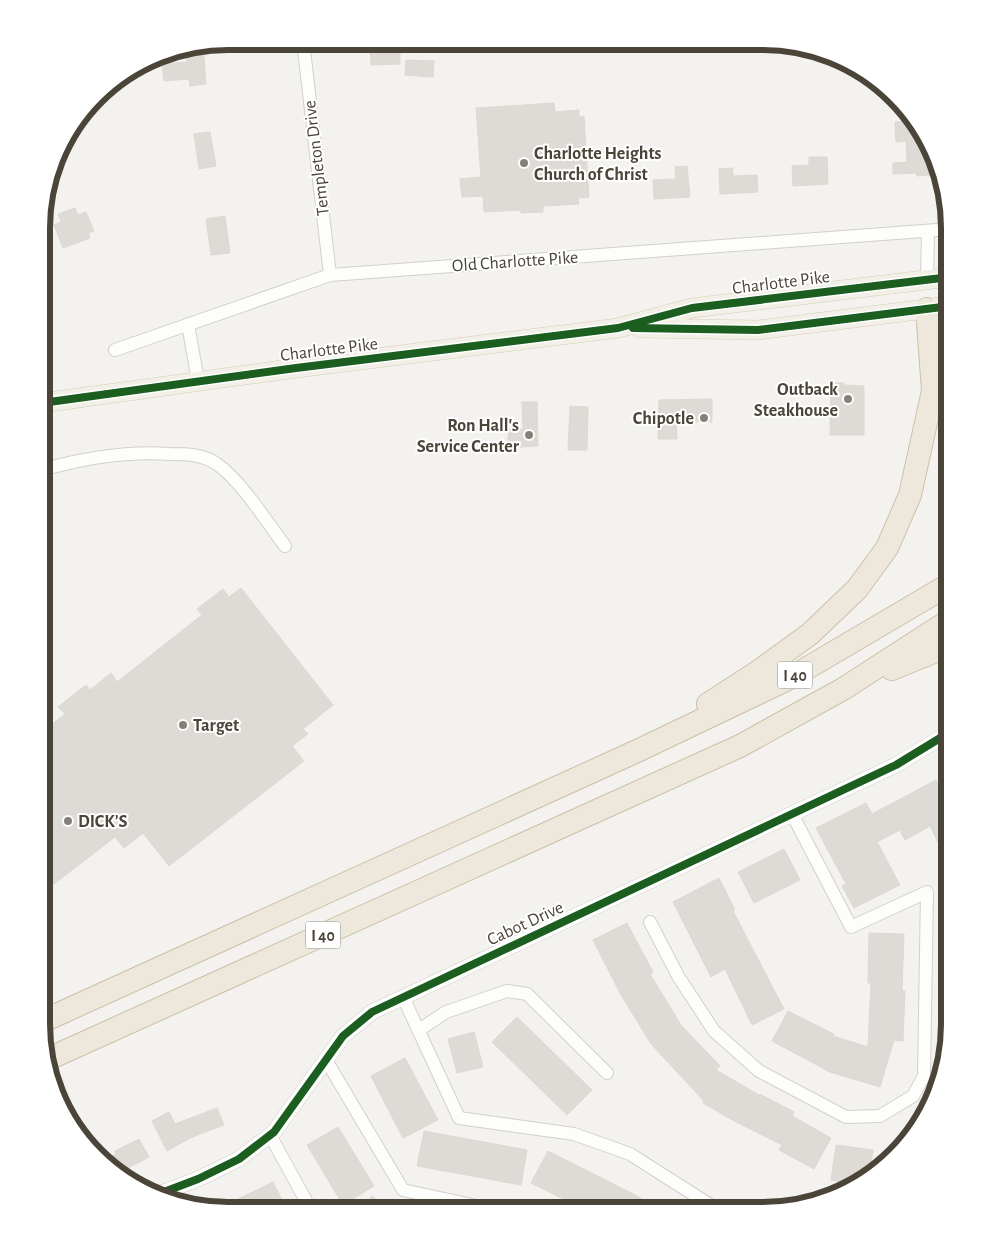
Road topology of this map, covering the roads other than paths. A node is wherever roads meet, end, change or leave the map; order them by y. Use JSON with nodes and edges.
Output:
{"nodes":[{"id":1,"x":304,"y":50,"type":"edge"},
{"id":2,"x":941,"y":229,"type":"edge"},
{"id":3,"x":928,"y":230,"type":"junction"},
{"id":4,"x":330,"y":275,"type":"junction"},
{"id":5,"x":941,"y":278,"type":"edge"},
{"id":6,"x":927,"y":280,"type":"junction"},
{"id":7,"x":941,"y":307,"type":"edge"},
{"id":8,"x":927,"y":309,"type":"junction"},
{"id":9,"x":188,"y":324,"type":"junction"},
{"id":10,"x":618,"y":328,"type":"junction"},
{"id":11,"x":115,"y":350,"type":"dead end"},
{"id":12,"x":198,"y":382,"type":"junction"},
{"id":13,"x":50,"y":402,"type":"edge"},
{"id":14,"x":50,"y":468,"type":"edge"},
{"id":15,"x":285,"y":546,"type":"dead end"},
{"id":16,"x":941,"y":589,"type":"edge"},
{"id":17,"x":941,"y":626,"type":"edge"},
{"id":18,"x":941,"y":648,"type":"edge"},
{"id":19,"x":843,"y":689,"type":"junction"},
{"id":20,"x":941,"y":738,"type":"edge"},
{"id":21,"x":635,"y":752,"type":"junction"},
{"id":22,"x":792,"y":814,"type":"junction"},
{"id":23,"x":650,"y":922,"type":"dead end"},
{"id":24,"x":403,"y":997,"type":"junction"},
{"id":25,"x":50,"y":1018,"type":"edge"},
{"id":26,"x":418,"y":1030,"type":"junction"},
{"id":27,"x":53,"y":1057,"type":"edge"},
{"id":28,"x":326,"y":1060,"type":"junction"},
{"id":29,"x":607,"y":1073,"type":"dead end"},
{"id":30,"x":270,"y":1135,"type":"junction"},
{"id":31,"x":167,"y":1191,"type":"edge"},
{"id":32,"x":307,"y":1202,"type":"edge"},
{"id":33,"x":458,"y":1202,"type":"edge"},
{"id":34,"x":705,"y":1202,"type":"edge"}],
"edges":[{"from":1,"to":4,"type":"street","name":"Templeton Drive"},
{"from":2,"to":3,"type":"street","name":"Old Charlotte Pike"},
{"from":3,"to":4,"type":"street","name":"Old Charlotte Pike"},
{"from":3,"to":6,"type":"street"},
{"from":4,"to":9,"type":"street","name":"Old Charlotte Pike"},
{"from":5,"to":6,"type":"main road","name":"Charlotte Pike"},
{"from":6,"to":8,"type":"main road"},
{"from":6,"to":10,"type":"main road","name":"Charlotte Pike"},
{"from":7,"to":8,"type":"main road","name":"Charlotte Pike"},
{"from":8,"to":10,"type":"main road","name":"Charlotte Pike"},
{"from":8,"to":21,"type":"highway"},
{"from":9,"to":11,"type":"street","name":"Old Charlotte Pike"},
{"from":9,"to":12,"type":"street"},
{"from":10,"to":12,"type":"main road","name":"Charlotte Pike"},
{"from":12,"to":13,"type":"main road","name":"Charlotte Pike"},
{"from":14,"to":15,"type":"street"},
{"from":16,"to":21,"type":"highway","number":"I 40"},
{"from":17,"to":19,"type":"highway","number":"I 40"},
{"from":18,"to":19,"type":"highway"},
{"from":19,"to":27,"type":"highway","number":"I 40"},
{"from":20,"to":22,"type":"street","name":"Cabot Drive"},
{"from":21,"to":25,"type":"highway","number":"I 40"},
{"from":22,"to":23,"type":"street"},
{"from":22,"to":24,"type":"street","name":"Cabot Drive"},
{"from":24,"to":26,"type":"street"},
{"from":24,"to":28,"type":"street","name":"Cabot Drive"},
{"from":26,"to":29,"type":"street"},
{"from":26,"to":34,"type":"street"},
{"from":28,"to":30,"type":"street","name":"Cabot Drive"},
{"from":28,"to":33,"type":"street"},
{"from":30,"to":31,"type":"street","name":"Cabot Drive"},
{"from":30,"to":32,"type":"street"}]}
